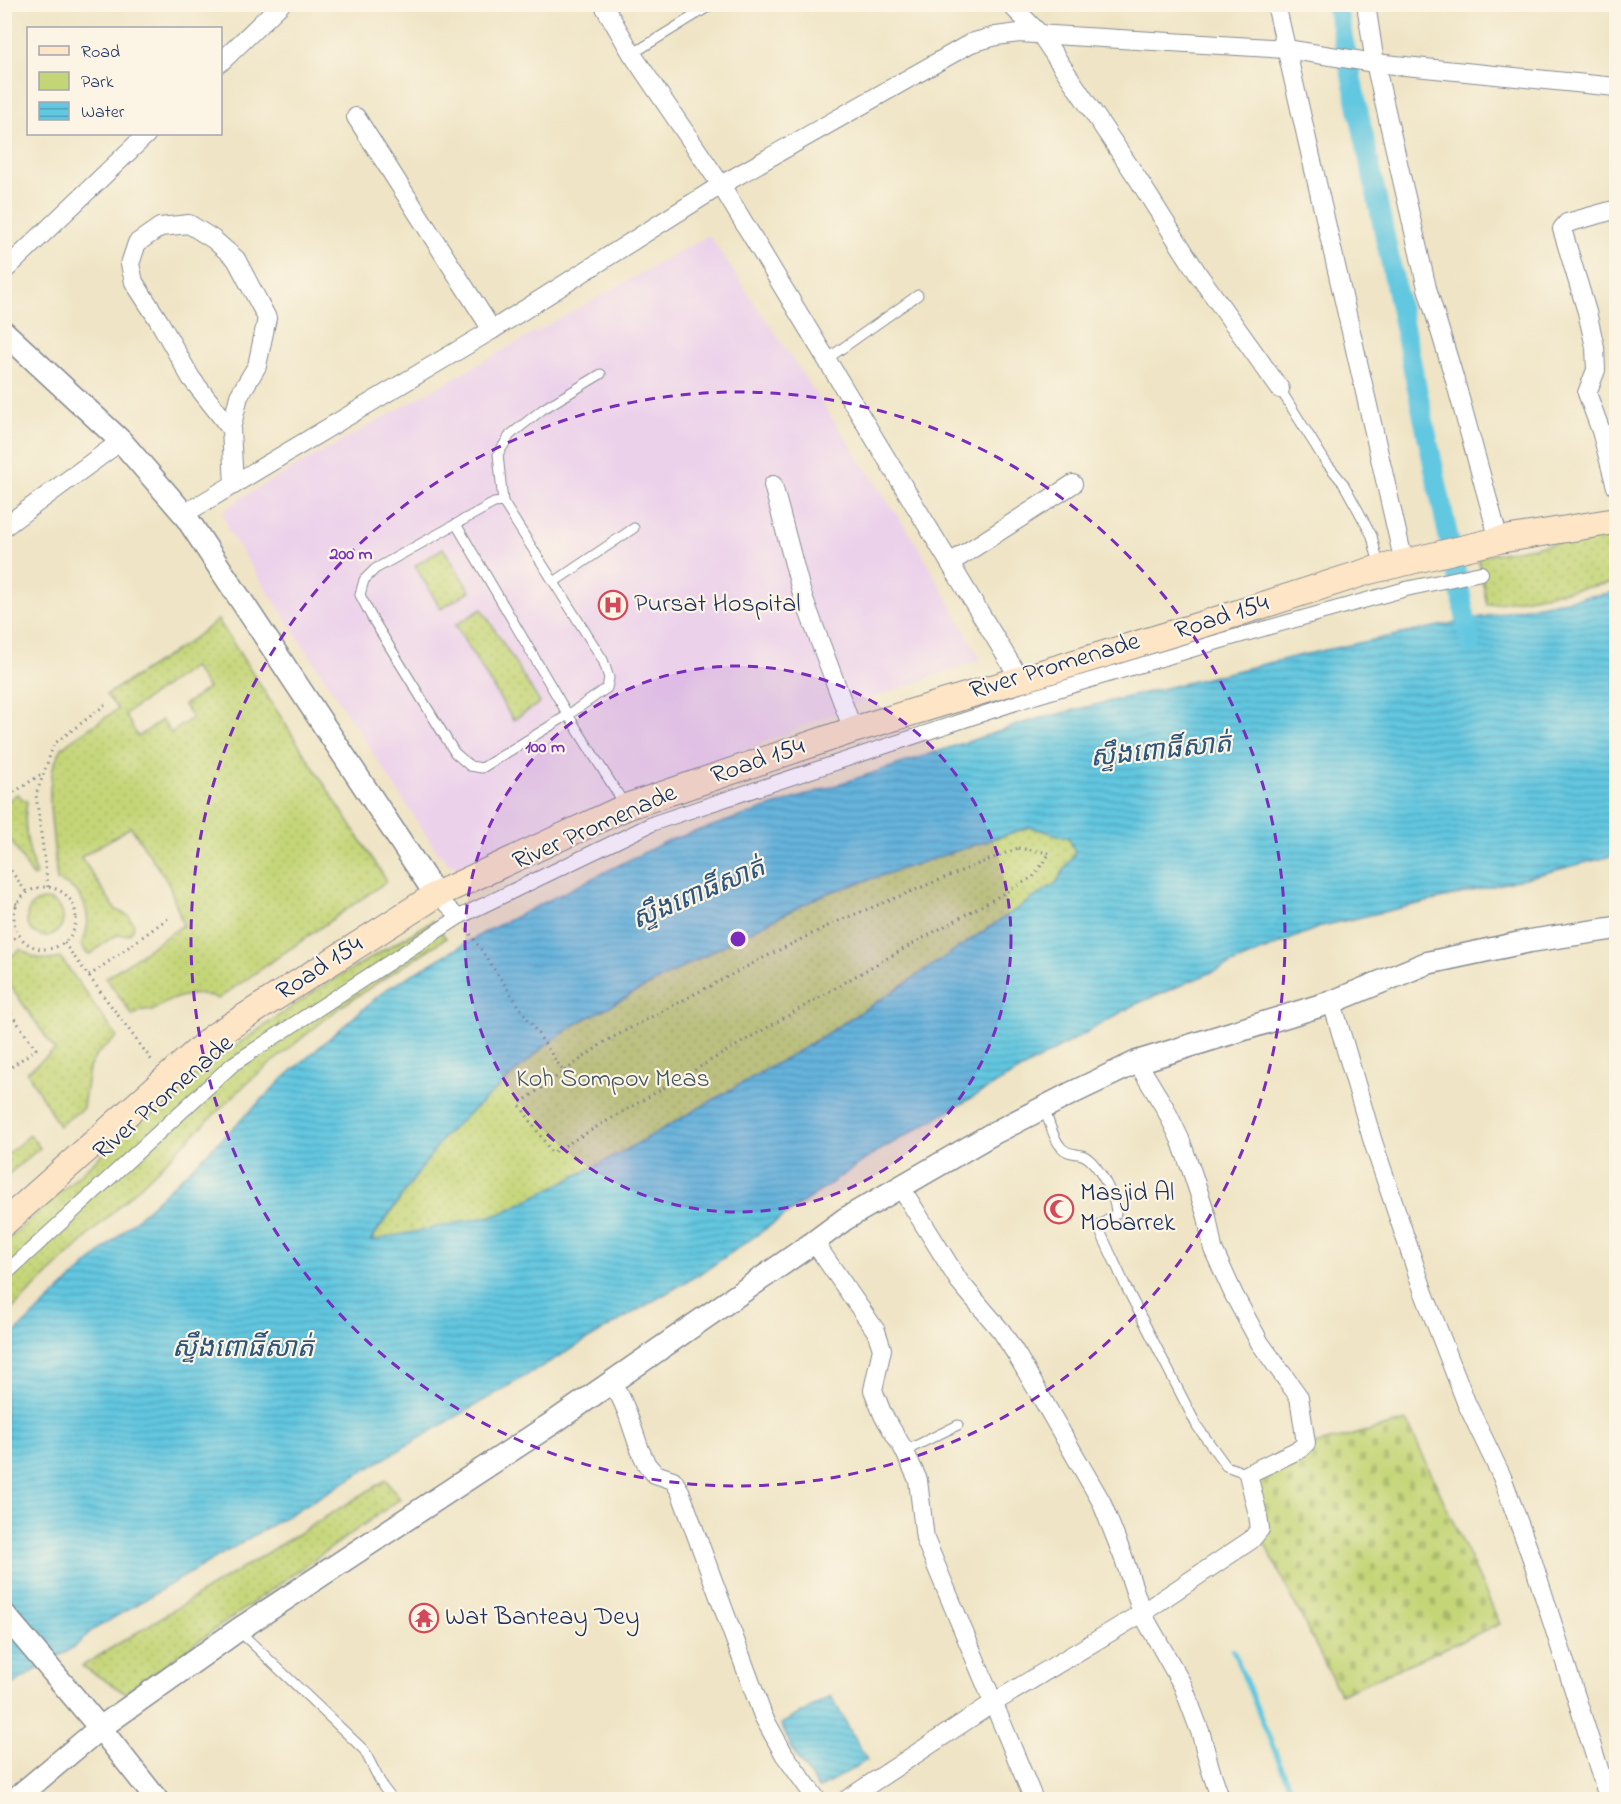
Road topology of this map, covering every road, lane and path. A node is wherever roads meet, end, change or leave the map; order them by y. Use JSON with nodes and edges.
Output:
{"nodes":[{"id":1,"x":281,"y":4,"type":"edge"},
{"id":2,"x":603,"y":4,"type":"edge"},
{"id":3,"x":713,"y":4,"type":"edge"},
{"id":4,"x":1276,"y":4,"type":"edge"},
{"id":5,"x":1366,"y":4,"type":"edge"},
{"id":6,"x":1012,"y":5,"type":"edge"},
{"id":7,"x":1041,"y":35,"type":"junction"},
{"id":8,"x":1286,"y":49,"type":"junction"},
{"id":9,"x":633,"y":54,"type":"junction"},
{"id":10,"x":222,"y":61,"type":"edge"},
{"id":11,"x":1375,"y":63,"type":"junction"},
{"id":12,"x":1617,"y":87,"type":"edge"},
{"id":13,"x":356,"y":117,"type":"dead end"},
{"id":14,"x":146,"y":135,"type":"edge"},
{"id":15,"x":721,"y":184,"type":"junction"},
{"id":16,"x":1614,"y":210,"type":"dead end"},
{"id":17,"x":4,"y":271,"type":"edge"},
{"id":18,"x":918,"y":296,"type":"dead end"},
{"id":19,"x":492,"y":330,"type":"junction"},
{"id":20,"x":4,"y":332,"type":"edge"},
{"id":21,"x":827,"y":359,"type":"junction"},
{"id":22,"x":601,"y":374,"type":"dead end"},
{"id":23,"x":1280,"y":389,"type":"joint"},
{"id":24,"x":231,"y":429,"type":"junction"},
{"id":25,"x":121,"y":441,"type":"junction"},
{"id":26,"x":1073,"y":484,"type":"dead end"},
{"id":27,"x":234,"y":485,"type":"junction"},
{"id":28,"x":773,"y":485,"type":"dead end"},
{"id":29,"x":1617,"y":487,"type":"edge"},
{"id":30,"x":503,"y":502,"type":"junction"},
{"id":31,"x":184,"y":514,"type":"junction"},
{"id":32,"x":1617,"y":521,"type":"edge"},
{"id":33,"x":456,"y":524,"type":"junction"},
{"id":34,"x":4,"y":527,"type":"edge"},
{"id":35,"x":634,"y":528,"type":"dead end"},
{"id":36,"x":1499,"y":540,"type":"junction"},
{"id":37,"x":950,"y":563,"type":"junction"},
{"id":38,"x":1392,"y":566,"type":"junction"},
{"id":39,"x":1479,"y":573,"type":"dead end"},
{"id":40,"x":554,"y":582,"type":"junction"},
{"id":41,"x":1020,"y":679,"type":"junction"},
{"id":42,"x":105,"y":705,"type":"dead end"},
{"id":43,"x":568,"y":715,"type":"junction"},
{"id":44,"x":853,"y":730,"type":"junction"},
{"id":45,"x":44,"y":772,"type":"junction"},
{"id":46,"x":4,"y":799,"type":"edge"},
{"id":47,"x":626,"y":807,"type":"junction"},
{"id":48,"x":4,"y":861,"type":"edge"},
{"id":49,"x":48,"y":887,"type":"junction"},
{"id":50,"x":27,"y":893,"type":"junction"},
{"id":51,"x":436,"y":895,"type":"junction"},
{"id":52,"x":4,"y":900,"type":"edge"},
{"id":53,"x":17,"y":904,"type":"junction"},
{"id":54,"x":171,"y":916,"type":"dead end"},
{"id":55,"x":463,"y":923,"type":"junction"},
{"id":56,"x":1617,"y":928,"type":"edge"},
{"id":57,"x":18,"y":934,"type":"junction"},
{"id":58,"x":64,"y":943,"type":"junction"},
{"id":59,"x":4,"y":946,"type":"edge"},
{"id":60,"x":89,"y":976,"type":"junction"},
{"id":61,"x":1332,"y":1002,"type":"junction"},
{"id":62,"x":4,"y":1004,"type":"edge"},
{"id":63,"x":1137,"y":1062,"type":"junction"},
{"id":64,"x":563,"y":1071,"type":"junction"},
{"id":65,"x":4,"y":1072,"type":"edge"},
{"id":66,"x":166,"y":1080,"type":"junction"},
{"id":67,"x":1044,"y":1108,"type":"junction"},
{"id":68,"x":900,"y":1186,"type":"junction"},
{"id":69,"x":4,"y":1223,"type":"edge"},
{"id":70,"x":814,"y":1242,"type":"junction"},
{"id":71,"x":4,"y":1275,"type":"edge"},
{"id":72,"x":610,"y":1382,"type":"junction"},
{"id":73,"x":958,"y":1425,"type":"dead end"},
{"id":74,"x":905,"y":1451,"type":"junction"},
{"id":75,"x":1248,"y":1474,"type":"junction"},
{"id":76,"x":1142,"y":1612,"type":"junction"},
{"id":77,"x":4,"y":1614,"type":"edge"},
{"id":78,"x":238,"y":1630,"type":"junction"},
{"id":79,"x":993,"y":1703,"type":"junction"},
{"id":80,"x":100,"y":1728,"type":"junction"},
{"id":81,"x":14,"y":1800,"type":"edge"},
{"id":82,"x":157,"y":1800,"type":"edge"},
{"id":83,"x":393,"y":1800,"type":"edge"},
{"id":84,"x":817,"y":1800,"type":"edge"},
{"id":85,"x":846,"y":1800,"type":"edge"},
{"id":86,"x":1034,"y":1800,"type":"edge"},
{"id":87,"x":1221,"y":1800,"type":"edge"},
{"id":88,"x":1609,"y":1800,"type":"edge"}],
"edges":[{"from":1,"to":10,"type":"street"},
{"from":2,"to":9,"type":"street"},
{"from":3,"to":9,"type":"lane"},
{"from":4,"to":8,"type":"street"},
{"from":5,"to":11,"type":"street"},
{"from":6,"to":7,"type":"street"},
{"from":7,"to":8,"type":"street"},
{"from":7,"to":15,"type":"street"},
{"from":7,"to":23,"type":"street"},
{"from":8,"to":11,"type":"street"},
{"from":8,"to":38,"type":"street"},
{"from":9,"to":15,"type":"street"},
{"from":11,"to":12,"type":"street"},
{"from":11,"to":36,"type":"street"},
{"from":13,"to":19,"type":"street"},
{"from":14,"to":17,"type":"street"},
{"from":15,"to":19,"type":"street"},
{"from":15,"to":21,"type":"street"},
{"from":16,"to":29,"type":"street"},
{"from":18,"to":21,"type":"lane"},
{"from":19,"to":27,"type":"street"},
{"from":20,"to":25,"type":"street"},
{"from":21,"to":37,"type":"street"},
{"from":22,"to":30,"type":"lane"},
{"from":23,"to":38,"type":"lane"},
{"from":24,"to":24,"type":"street"},
{"from":24,"to":27,"type":"street"},
{"from":25,"to":31,"type":"street"},
{"from":25,"to":34,"type":"street"},
{"from":26,"to":37,"type":"street"},
{"from":27,"to":31,"type":"street"},
{"from":28,"to":44,"type":"street"},
{"from":30,"to":33,"type":"lane"},
{"from":30,"to":40,"type":"lane"},
{"from":31,"to":51,"type":"street"},
{"from":32,"to":36,"type":"main road","name":"Road 154"},
{"from":33,"to":43,"type":"lane"},
{"from":33,"to":43,"type":"lane"},
{"from":35,"to":40,"type":"lane"},
{"from":36,"to":38,"type":"main road","name":"Road 154"},
{"from":37,"to":41,"type":"street"},
{"from":38,"to":41,"type":"main road","name":"Road 154"},
{"from":39,"to":55,"type":"street","name":"River Promenade"},
{"from":40,"to":43,"type":"lane"},
{"from":41,"to":44,"type":"main road","name":"Road 154"},
{"from":42,"to":45,"type":"path"},
{"from":43,"to":47,"type":"lane"},
{"from":44,"to":47,"type":"main road","name":"Road 154"},
{"from":45,"to":46,"type":"path"},
{"from":45,"to":49,"type":"path"},
{"from":47,"to":51,"type":"main road","name":"Road 154"},
{"from":48,"to":50,"type":"path"},
{"from":49,"to":50,"type":"path"},
{"from":49,"to":58,"type":"path"},
{"from":50,"to":53,"type":"path"},
{"from":51,"to":55,"type":"street"},
{"from":51,"to":66,"type":"main road","name":"Road 154"},
{"from":52,"to":53,"type":"path"},
{"from":53,"to":57,"type":"path"},
{"from":54,"to":60,"type":"path"},
{"from":55,"to":64,"type":"path"},
{"from":55,"to":71,"type":"street","name":"River Promenade"},
{"from":56,"to":61,"type":"street"},
{"from":57,"to":58,"type":"path"},
{"from":57,"to":59,"type":"path"},
{"from":58,"to":60,"type":"path"},
{"from":60,"to":66,"type":"path"},
{"from":61,"to":63,"type":"street"},
{"from":61,"to":88,"type":"street"},
{"from":62,"to":65,"type":"path"},
{"from":63,"to":67,"type":"street"},
{"from":63,"to":75,"type":"street"},
{"from":64,"to":64,"type":"path"},
{"from":66,"to":69,"type":"main road","name":"Road 154"},
{"from":67,"to":68,"type":"street"},
{"from":67,"to":75,"type":"lane"},
{"from":68,"to":70,"type":"street"},
{"from":68,"to":76,"type":"street"},
{"from":70,"to":72,"type":"street"},
{"from":70,"to":74,"type":"street"},
{"from":72,"to":78,"type":"street"},
{"from":72,"to":84,"type":"street"},
{"from":73,"to":74,"type":"lane"},
{"from":74,"to":79,"type":"street"},
{"from":75,"to":76,"type":"street"},
{"from":76,"to":79,"type":"street"},
{"from":76,"to":87,"type":"street"},
{"from":77,"to":80,"type":"street"},
{"from":78,"to":80,"type":"street"},
{"from":78,"to":83,"type":"lane"},
{"from":79,"to":85,"type":"street"},
{"from":79,"to":86,"type":"street"},
{"from":80,"to":81,"type":"street"},
{"from":80,"to":82,"type":"street"}]}
